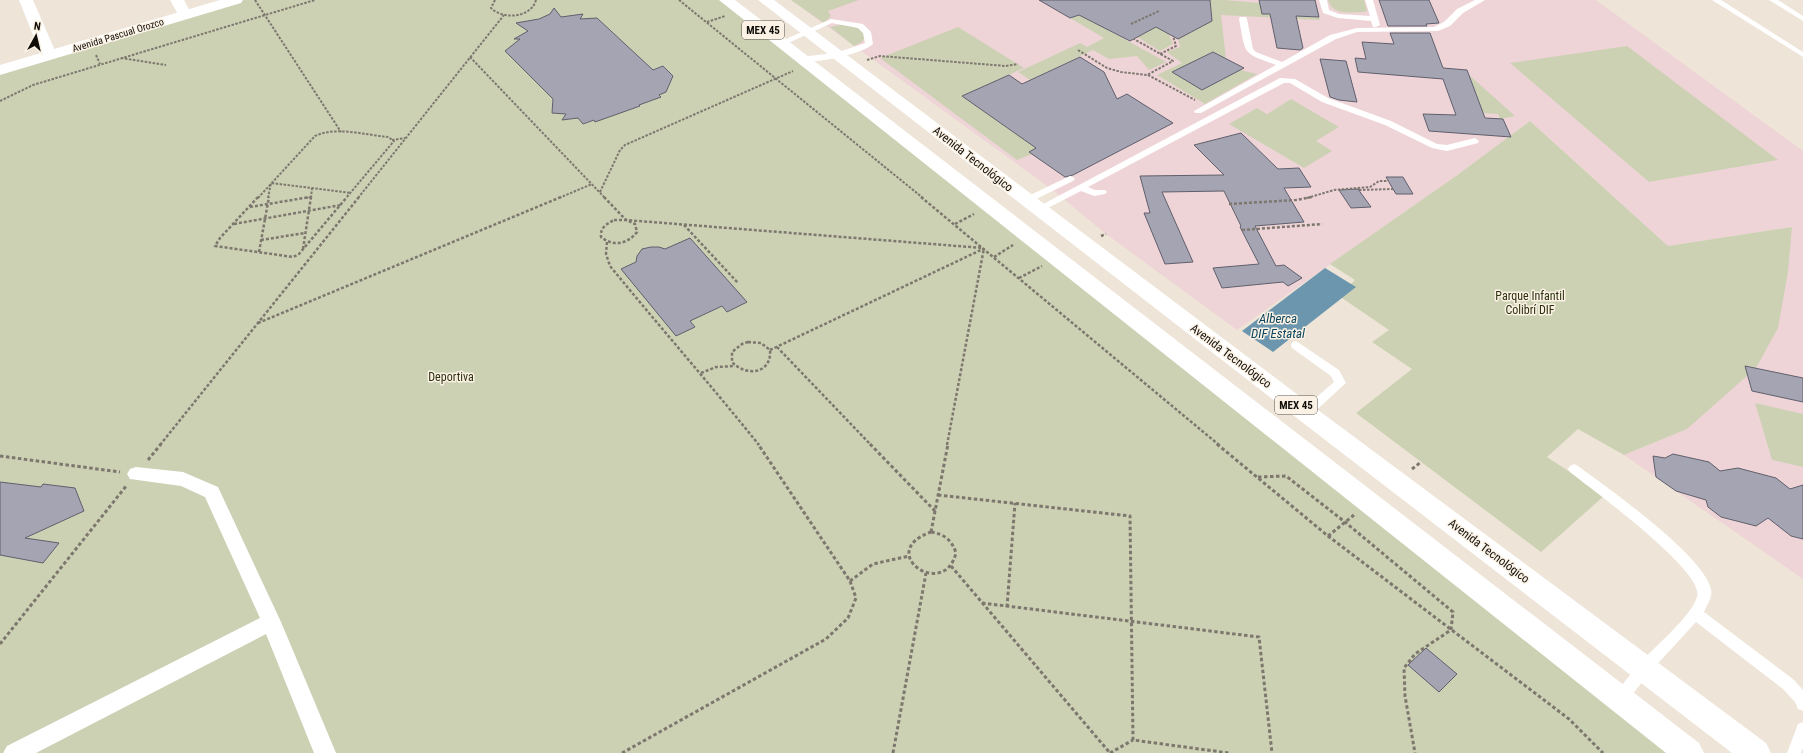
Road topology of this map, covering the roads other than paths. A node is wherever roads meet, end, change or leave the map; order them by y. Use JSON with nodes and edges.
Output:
{"nodes":[{"id":1,"x":26,"y":0,"type":"edge"},
{"id":2,"x":177,"y":0,"type":"edge"},
{"id":3,"x":236,"y":0,"type":"edge"},
{"id":4,"x":726,"y":0,"type":"edge"},
{"id":5,"x":765,"y":0,"type":"edge"},
{"id":6,"x":1323,"y":0,"type":"edge"},
{"id":7,"x":1369,"y":0,"type":"edge"},
{"id":8,"x":1481,"y":0,"type":"edge"},
{"id":9,"x":1716,"y":0,"type":"edge"},
{"id":10,"x":1773,"y":0,"type":"edge"},
{"id":11,"x":185,"y":15,"type":"junction"},
{"id":12,"x":1803,"y":18,"type":"edge"},
{"id":13,"x":1243,"y":19,"type":"dead end"},
{"id":14,"x":1375,"y":19,"type":"junction"},
{"id":15,"x":1378,"y":29,"type":"junction"},
{"id":16,"x":807,"y":32,"type":"junction"},
{"id":17,"x":781,"y":43,"type":"junction"},
{"id":18,"x":1803,"y":55,"type":"edge"},
{"id":19,"x":49,"y":56,"type":"junction"},
{"id":20,"x":845,"y":60,"type":"junction"},
{"id":21,"x":804,"y":62,"type":"junction"},
{"id":22,"x":1282,"y":64,"type":"junction"},
{"id":23,"x":0,"y":70,"type":"edge"},
{"id":24,"x":1202,"y":108,"type":"road end"},
{"id":25,"x":1475,"y":141,"type":"dead end"},
{"id":26,"x":1070,"y":179,"type":"dead end"},
{"id":27,"x":1081,"y":187,"type":"junction"},
{"id":28,"x":1102,"y":192,"type":"dead end"},
{"id":29,"x":1033,"y":205,"type":"junction"},
{"id":30,"x":1296,"y":345,"type":"dead end"},
{"id":31,"x":1306,"y":413,"type":"junction"},
{"id":32,"x":1574,"y":469,"type":"dead end"},
{"id":33,"x":136,"y":474,"type":"road end"},
{"id":34,"x":1695,"y":613,"type":"junction"},
{"id":35,"x":272,"y":622,"type":"junction"},
{"id":36,"x":1644,"y":668,"type":"junction"},
{"id":37,"x":1620,"y":699,"type":"junction"},
{"id":38,"x":1803,"y":704,"type":"edge"},
{"id":39,"x":1803,"y":730,"type":"edge"},
{"id":40,"x":14,"y":753,"type":"edge"},
{"id":41,"x":325,"y":753,"type":"edge"},
{"id":42,"x":1688,"y":753,"type":"edge"},
{"id":43,"x":1756,"y":753,"type":"edge"},
{"id":44,"x":1794,"y":753,"type":"edge"}],
"edges":[{"from":1,"to":19,"type":"street"},
{"from":2,"to":11,"type":"street"},
{"from":3,"to":11,"type":"main road","name":"Avenida Pascual Orozco"},
{"from":4,"to":17,"type":"main road","number":"MEX 45"},
{"from":5,"to":16,"type":"main road","name":"Avenida Tecnológico","number":"MEX 45"},
{"from":6,"to":14,"type":"lane"},
{"from":7,"to":14,"type":"lane"},
{"from":8,"to":15,"type":"lane"},
{"from":9,"to":18,"type":"lane"},
{"from":10,"to":12,"type":"lane"},
{"from":11,"to":19,"type":"main road","name":"Avenida Pascual Orozco"},
{"from":13,"to":22,"type":"lane"},
{"from":14,"to":15,"type":"lane"},
{"from":15,"to":22,"type":"lane"},
{"from":16,"to":17,"type":"lane"},
{"from":16,"to":20,"type":"main road","name":"Avenida Tecnológico","number":"MEX 45"},
{"from":16,"to":20,"type":"lane"},
{"from":17,"to":21,"type":"main road","number":"MEX 45"},
{"from":19,"to":23,"type":"main road","name":"Avenida Pascual Orozco"},
{"from":20,"to":21,"type":"lane"},
{"from":20,"to":29,"type":"main road","name":"Avenida Tecnológico","number":"MEX 45"},
{"from":21,"to":37,"type":"main road","number":"MEX 45"},
{"from":22,"to":24,"type":"lane"},
{"from":25,"to":27,"type":"lane"},
{"from":26,"to":29,"type":"lane"},
{"from":27,"to":28,"type":"lane"},
{"from":27,"to":29,"type":"lane"},
{"from":29,"to":31,"type":"main road","name":"Avenida Tecnológico","number":"MEX 45"},
{"from":30,"to":31,"type":"lane"},
{"from":31,"to":36,"type":"main road","name":"Avenida Tecnológico","number":"MEX 45"},
{"from":32,"to":34,"type":"lane"},
{"from":33,"to":35,"type":"street"},
{"from":34,"to":36,"type":"lane"},
{"from":34,"to":38,"type":"lane"},
{"from":35,"to":40,"type":"street"},
{"from":35,"to":41,"type":"street"},
{"from":36,"to":37,"type":"lane"},
{"from":36,"to":43,"type":"main road","name":"Avenida Tecnológico","number":"MEX 45"},
{"from":37,"to":42,"type":"main road","number":"MEX 45"},
{"from":39,"to":44,"type":"lane"}]}
